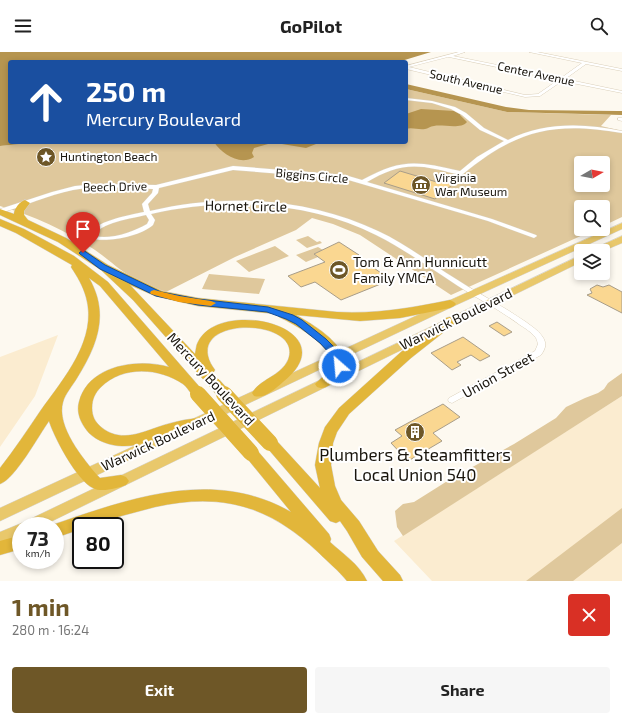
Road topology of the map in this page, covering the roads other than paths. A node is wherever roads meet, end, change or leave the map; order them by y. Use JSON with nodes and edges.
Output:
{"nodes":[{"id":1,"x":463,"y":52,"type":"edge"},
{"id":2,"x":531,"y":52,"type":"edge"},
{"id":3,"x":449,"y":56,"type":"junction"},
{"id":4,"x":585,"y":63,"type":"junction"},
{"id":5,"x":408,"y":67,"type":"edge"},
{"id":6,"x":408,"y":68,"type":"edge"},
{"id":7,"x":622,"y":70,"type":"edge"},
{"id":8,"x":561,"y":79,"type":"junction"},
{"id":9,"x":622,"y":92,"type":"edge"},
{"id":10,"x":408,"y":99,"type":"edge"},
{"id":11,"x":622,"y":132,"type":"edge"},
{"id":12,"x":507,"y":141,"type":"junction"},
{"id":13,"x":363,"y":182,"type":"junction"},
{"id":14,"x":156,"y":187,"type":"junction"},
{"id":15,"x":25,"y":203,"type":"junction"},
{"id":16,"x":0,"y":212,"type":"edge"},
{"id":17,"x":148,"y":213,"type":"junction"},
{"id":18,"x":24,"y":221,"type":"junction"},
{"id":19,"x":0,"y":222,"type":"edge"},
{"id":20,"x":622,"y":226,"type":"edge"},
{"id":21,"x":534,"y":236,"type":"dead end"},
{"id":22,"x":622,"y":239,"type":"edge"},
{"id":23,"x":610,"y":245,"type":"edge"},
{"id":24,"x":556,"y":257,"type":"junction"},
{"id":25,"x":70,"y":258,"type":"junction"},
{"id":26,"x":574,"y":262,"type":"edge"},
{"id":27,"x":569,"y":264,"type":"junction"},
{"id":28,"x":102,"y":267,"type":"junction"},
{"id":29,"x":474,"y":294,"type":"junction"},
{"id":30,"x":489,"y":303,"type":"junction"},
{"id":31,"x":450,"y":304,"type":"junction"},
{"id":32,"x":268,"y":309,"type":"junction"},
{"id":33,"x":450,"y":321,"type":"junction"},
{"id":34,"x":338,"y":357,"type":"junction"},
{"id":35,"x":215,"y":384,"type":"junction"},
{"id":36,"x":322,"y":384,"type":"junction"},
{"id":37,"x":194,"y":387,"type":"junction"},
{"id":38,"x":259,"y":393,"type":"junction"},
{"id":39,"x":56,"y":399,"type":"junction"},
{"id":40,"x":452,"y":400,"type":"dead end"},
{"id":41,"x":197,"y":423,"type":"junction"},
{"id":42,"x":87,"y":475,"type":"junction"},
{"id":43,"x":0,"y":478,"type":"edge"},
{"id":44,"x":121,"y":481,"type":"junction"},
{"id":45,"x":0,"y":515,"type":"edge"},
{"id":46,"x":47,"y":517,"type":"edge"},
{"id":47,"x":350,"y":527,"type":"junction"},
{"id":48,"x":64,"y":528,"type":"edge"},
{"id":49,"x":12,"y":533,"type":"edge"},
{"id":50,"x":0,"y":539,"type":"edge"},
{"id":51,"x":324,"y":544,"type":"junction"},
{"id":52,"x":12,"y":545,"type":"edge"},
{"id":53,"x":0,"y":548,"type":"edge"},
{"id":54,"x":353,"y":575,"type":"edge"},
{"id":55,"x":394,"y":581,"type":"edge"}],
"edges":[{"from":1,"to":3,"type":"street"},
{"from":2,"to":4,"type":"street"},
{"from":3,"to":5,"type":"street"},
{"from":3,"to":8,"type":"street","name":"Center Avenue"},
{"from":4,"to":7,"type":"street"},
{"from":4,"to":8,"type":"street"},
{"from":6,"to":8,"type":"street","name":"South Avenue"},
{"from":8,"to":9,"type":"street","name":"Center Avenue"},
{"from":10,"to":12,"type":"street"},
{"from":11,"to":12,"type":"street"},
{"from":12,"to":13,"type":"street"},
{"from":13,"to":14,"type":"street","name":"Biggins Circle"},
{"from":13,"to":21,"type":"street","name":"Biggins Circle"},
{"from":14,"to":15,"type":"street","name":"Beech Drive"},
{"from":14,"to":17,"type":"street","name":"Beech Drive"},
{"from":15,"to":16,"type":"street","name":"Beech Drive"},
{"from":15,"to":18,"type":"highway"},
{"from":16,"to":18,"type":"highway","name":"Mercury Boulevard"},
{"from":17,"to":17,"type":"street","name":"Beech Drive"},
{"from":17,"to":29,"type":"street","name":"Hornet Circle"},
{"from":18,"to":28,"type":"highway","name":"Mercury Boulevard"},
{"from":19,"to":25,"type":"highway","name":"Mercury Boulevard"},
{"from":20,"to":24,"type":"main road","name":"Warwick Boulevard"},
{"from":22,"to":23,"type":"main road"},
{"from":24,"to":27,"type":"main road"},
{"from":24,"to":29,"type":"main road","name":"Warwick Boulevard"},
{"from":25,"to":37,"type":"highway","name":"Mercury Boulevard"},
{"from":25,"to":39,"type":"highway"},
{"from":26,"to":27,"type":"main road","name":"Warwick Boulevard"},
{"from":27,"to":30,"type":"main road","name":"Warwick Boulevard"},
{"from":28,"to":32,"type":"highway"},
{"from":28,"to":35,"type":"highway","name":"Mercury Boulevard"},
{"from":29,"to":30,"type":"street","name":"Hornet Circle"},
{"from":29,"to":31,"type":"main road","name":"Warwick Boulevard"},
{"from":30,"to":33,"type":"main road","name":"Warwick Boulevard"},
{"from":30,"to":40,"type":"street","name":"Union Street"},
{"from":31,"to":32,"type":"highway"},
{"from":31,"to":34,"type":"main road","name":"Warwick Boulevard"},
{"from":32,"to":34,"type":"highway"},
{"from":33,"to":36,"type":"main road","name":"Warwick Boulevard"},
{"from":33,"to":47,"type":"highway"},
{"from":34,"to":36,"type":"highway"},
{"from":34,"to":38,"type":"main road","name":"Warwick Boulevard"},
{"from":35,"to":38,"type":"highway"},
{"from":35,"to":47,"type":"highway","name":"Mercury Boulevard","bridge":true},
{"from":36,"to":44,"type":"main road","name":"Warwick Boulevard"},
{"from":37,"to":41,"type":"highway"},
{"from":37,"to":51,"type":"highway","name":"Mercury Boulevard","bridge":true},
{"from":38,"to":41,"type":"main road","name":"Warwick Boulevard"},
{"from":39,"to":42,"type":"highway"},
{"from":39,"to":43,"type":"highway"},
{"from":41,"to":42,"type":"main road","name":"Warwick Boulevard"},
{"from":42,"to":44,"type":"highway"},
{"from":42,"to":45,"type":"main road","name":"Warwick Boulevard"},
{"from":44,"to":46,"type":"main road","name":"Warwick Boulevard"},
{"from":47,"to":55,"type":"highway","name":"Mercury Boulevard"},
{"from":48,"to":51,"type":"highway"},
{"from":49,"to":50,"type":"main road"},
{"from":51,"to":54,"type":"highway"},
{"from":52,"to":53,"type":"highway"}]}
